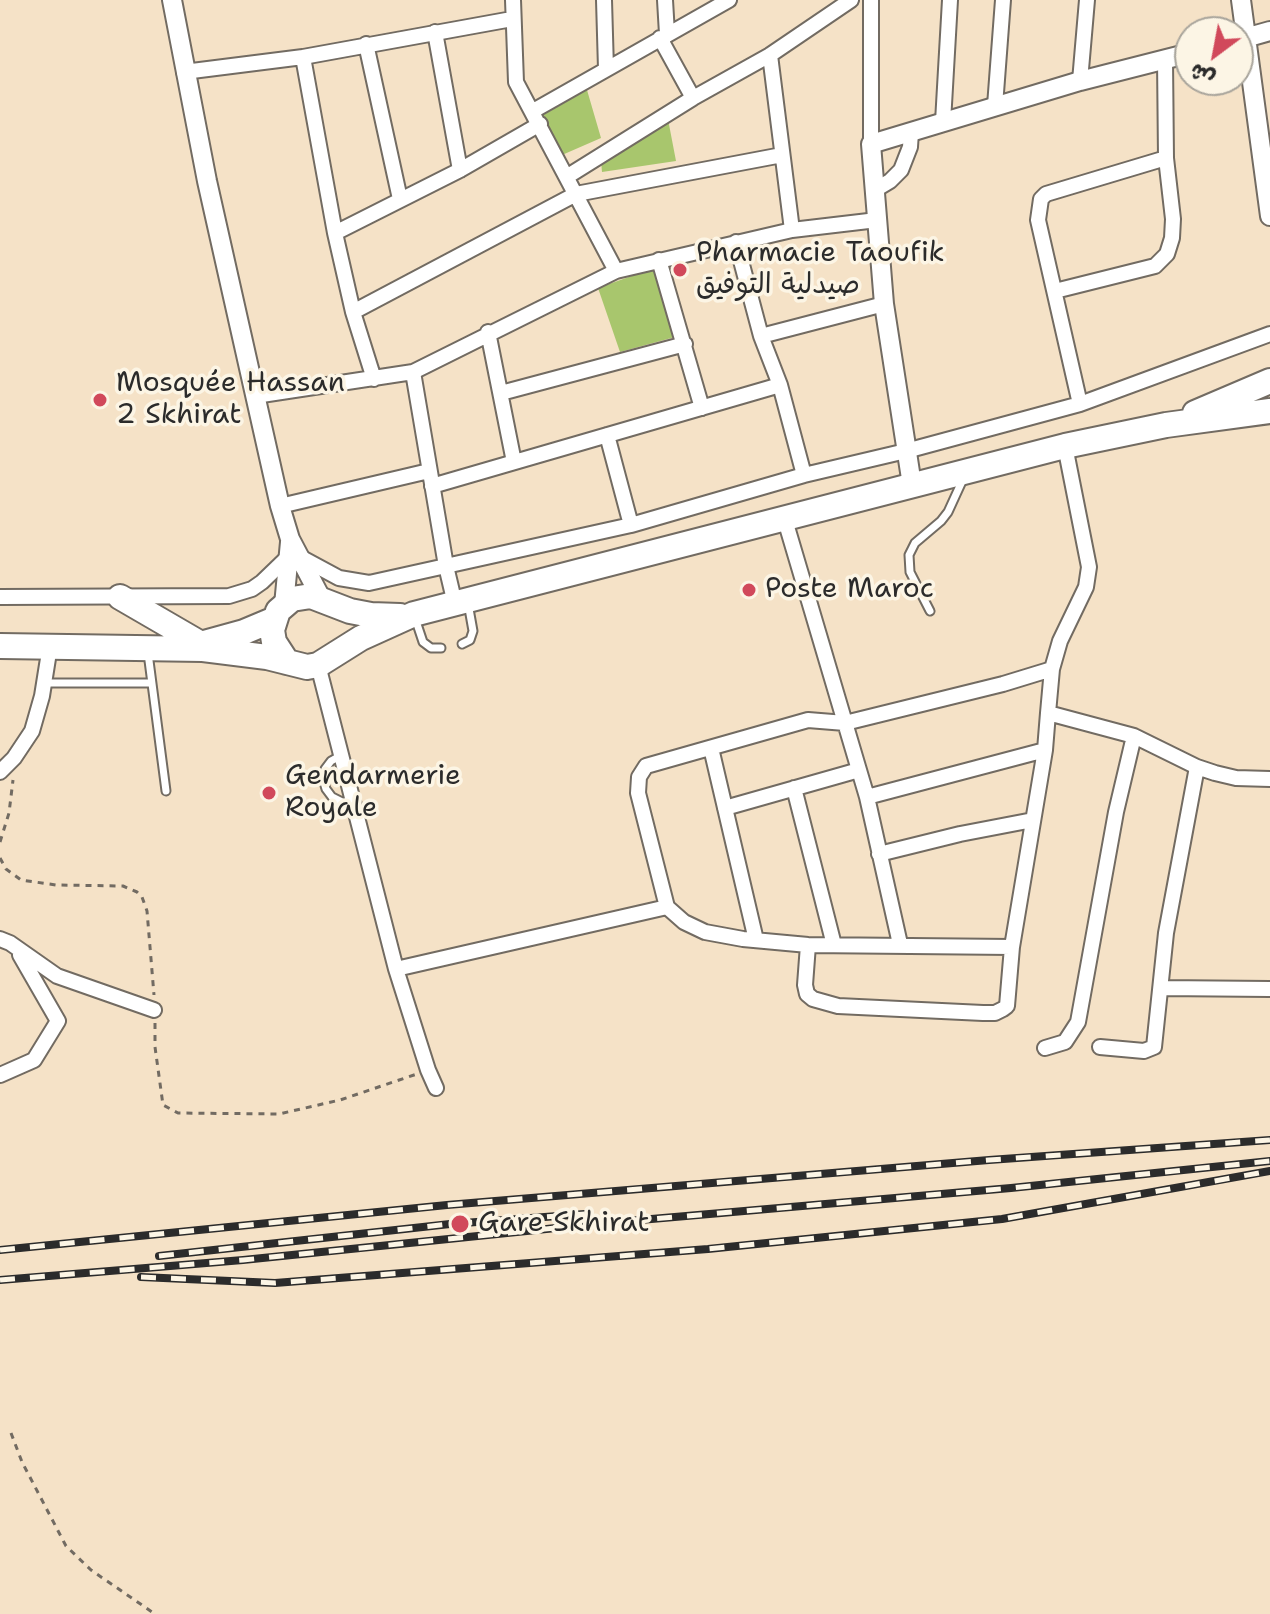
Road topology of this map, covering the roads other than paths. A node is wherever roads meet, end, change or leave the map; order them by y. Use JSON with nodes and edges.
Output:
{"nodes":[{"id":1,"x":172,"y":0,"type":"edge"},
{"id":2,"x":513,"y":0,"type":"edge"},
{"id":3,"x":604,"y":0,"type":"edge"},
{"id":4,"x":665,"y":0,"type":"edge"},
{"id":5,"x":729,"y":0,"type":"edge"},
{"id":6,"x":851,"y":0,"type":"edge"},
{"id":7,"x":871,"y":0,"type":"edge"},
{"id":8,"x":950,"y":0,"type":"edge"},
{"id":9,"x":1003,"y":0,"type":"edge"},
{"id":10,"x":1087,"y":0,"type":"edge"},
{"id":11,"x":512,"y":19,"type":"junction"},
{"id":12,"x":435,"y":32,"type":"junction"},
{"id":13,"x":664,"y":36,"type":"junction"},
{"id":14,"x":366,"y":44,"type":"junction"},
{"id":15,"x":770,"y":55,"type":"junction"},
{"id":16,"x":303,"y":57,"type":"junction"},
{"id":17,"x":1174,"y":57,"type":"edge"},
{"id":18,"x":1165,"y":60,"type":"junction"},
{"id":19,"x":606,"y":69,"type":"junction"},
{"id":20,"x":184,"y":72,"type":"junction"},
{"id":21,"x":1080,"y":81,"type":"junction"},
{"id":22,"x":1251,"y":96,"type":"edge"},
{"id":23,"x":693,"y":98,"type":"junction"},
{"id":24,"x":995,"y":106,"type":"junction"},
{"id":25,"x":536,"y":118,"type":"junction"},
{"id":26,"x":943,"y":122,"type":"junction"},
{"id":27,"x":911,"y":132,"type":"junction"},
{"id":28,"x":871,"y":144,"type":"junction"},
{"id":29,"x":782,"y":155,"type":"junction"},
{"id":30,"x":1166,"y":158,"type":"junction"},
{"id":31,"x":460,"y":170,"type":"junction"},
{"id":32,"x":568,"y":176,"type":"junction"},
{"id":33,"x":875,"y":190,"type":"junction"},
{"id":34,"x":576,"y":194,"type":"junction"},
{"id":35,"x":400,"y":199,"type":"junction"},
{"id":36,"x":1270,"y":216,"type":"edge"},
{"id":37,"x":877,"y":220,"type":"junction"},
{"id":38,"x":792,"y":230,"type":"junction"},
{"id":39,"x":335,"y":233,"type":"junction"},
{"id":40,"x":736,"y":242,"type":"junction"},
{"id":41,"x":659,"y":260,"type":"junction"},
{"id":42,"x":616,"y":271,"type":"junction"},
{"id":43,"x":1055,"y":291,"type":"junction"},
{"id":44,"x":884,"y":304,"type":"junction"},
{"id":45,"x":353,"y":312,"type":"junction"},
{"id":46,"x":488,"y":332,"type":"junction"},
{"id":47,"x":1270,"y":334,"type":"edge"},
{"id":48,"x":761,"y":336,"type":"junction"},
{"id":49,"x":685,"y":344,"type":"junction"},
{"id":50,"x":413,"y":372,"type":"junction"},
{"id":51,"x":374,"y":379,"type":"junction"},
{"id":52,"x":1270,"y":381,"type":"edge"},
{"id":53,"x":780,"y":385,"type":"junction"},
{"id":54,"x":501,"y":393,"type":"junction"},
{"id":55,"x":255,"y":396,"type":"junction"},
{"id":56,"x":1080,"y":404,"type":"junction"},
{"id":57,"x":702,"y":408,"type":"junction"},
{"id":58,"x":1266,"y":414,"type":"edge"},
{"id":59,"x":1166,"y":425,"type":"junction"},
{"id":60,"x":607,"y":435,"type":"junction"},
{"id":61,"x":1065,"y":446,"type":"junction"},
{"id":62,"x":906,"y":451,"type":"junction"},
{"id":63,"x":514,"y":462,"type":"junction"},
{"id":64,"x":967,"y":471,"type":"junction"},
{"id":65,"x":804,"y":475,"type":"junction"},
{"id":66,"x":430,"y":478,"type":"junction"},
{"id":67,"x":912,"y":485,"type":"junction"},
{"id":68,"x":280,"y":506,"type":"junction"},
{"id":69,"x":785,"y":520,"type":"junction"},
{"id":70,"x":631,"y":525,"type":"junction"},
{"id":71,"x":293,"y":550,"type":"junction"},
{"id":72,"x":446,"y":566,"type":"junction"},
{"id":73,"x":0,"y":597,"type":"edge"},
{"id":74,"x":120,"y":597,"type":"junction"},
{"id":75,"x":326,"y":601,"type":"junction"},
{"id":76,"x":462,"y":602,"type":"junction"},
{"id":77,"x":930,"y":611,"type":"dead end"},
{"id":78,"x":279,"y":612,"type":"junction"},
{"id":79,"x":414,"y":614,"type":"junction"},
{"id":80,"x":462,"y":644,"type":"dead end"},
{"id":81,"x":0,"y":646,"type":"edge"},
{"id":82,"x":50,"y":646,"type":"junction"},
{"id":83,"x":192,"y":646,"type":"junction"},
{"id":84,"x":147,"y":647,"type":"junction"},
{"id":85,"x":441,"y":648,"type":"dead end"},
{"id":86,"x":327,"y":659,"type":"junction"},
{"id":87,"x":287,"y":662,"type":"junction"},
{"id":88,"x":1052,"y":669,"type":"junction"},
{"id":89,"x":45,"y":683,"type":"junction"},
{"id":90,"x":151,"y":683,"type":"junction"},
{"id":91,"x":1048,"y":713,"type":"junction"},
{"id":92,"x":845,"y":723,"type":"junction"},
{"id":93,"x":1134,"y":736,"type":"junction"},
{"id":94,"x":711,"y":748,"type":"junction"},
{"id":95,"x":1045,"y":750,"type":"junction"},
{"id":96,"x":340,"y":756,"type":"junction"},
{"id":97,"x":1197,"y":767,"type":"junction"},
{"id":98,"x":859,"y":770,"type":"junction"},
{"id":99,"x":0,"y":772,"type":"edge"},
{"id":100,"x":1270,"y":779,"type":"edge"},
{"id":101,"x":794,"y":788,"type":"junction"},
{"id":102,"x":166,"y":791,"type":"dead end"},
{"id":103,"x":867,"y":797,"type":"junction"},
{"id":104,"x":352,"y":802,"type":"junction"},
{"id":105,"x":725,"y":808,"type":"junction"},
{"id":106,"x":1033,"y":820,"type":"junction"},
{"id":107,"x":879,"y":854,"type":"junction"},
{"id":108,"x":667,"y":907,"type":"junction"},
{"id":109,"x":0,"y":939,"type":"edge"},
{"id":110,"x":756,"y":940,"type":"junction"},
{"id":111,"x":900,"y":944,"type":"junction"},
{"id":112,"x":808,"y":945,"type":"junction"},
{"id":113,"x":834,"y":945,"type":"junction"},
{"id":114,"x":1012,"y":947,"type":"junction"},
{"id":115,"x":16,"y":948,"type":"junction"},
{"id":116,"x":396,"y":969,"type":"junction"},
{"id":117,"x":1161,"y":988,"type":"junction"},
{"id":118,"x":1270,"y":989,"type":"edge"},
{"id":119,"x":154,"y":1010,"type":"road end"},
{"id":120,"x":1100,"y":1047,"type":"dead end"},
{"id":121,"x":1045,"y":1048,"type":"dead end"},
{"id":122,"x":0,"y":1075,"type":"edge"},
{"id":123,"x":436,"y":1088,"type":"dead end"}],
"edges":[{"from":1,"to":20,"type":"street"},
{"from":2,"to":11,"type":"street"},
{"from":3,"to":19,"type":"street"},
{"from":4,"to":13,"type":"street"},
{"from":5,"to":13,"type":"street"},
{"from":6,"to":15,"type":"street"},
{"from":7,"to":28,"type":"street"},
{"from":8,"to":26,"type":"street"},
{"from":9,"to":24,"type":"street"},
{"from":10,"to":21,"type":"street"},
{"from":11,"to":12,"type":"street"},
{"from":11,"to":25,"type":"street"},
{"from":12,"to":14,"type":"street"},
{"from":12,"to":31,"type":"street"},
{"from":13,"to":19,"type":"street"},
{"from":13,"to":23,"type":"street"},
{"from":14,"to":16,"type":"street"},
{"from":14,"to":35,"type":"street"},
{"from":15,"to":23,"type":"street"},
{"from":15,"to":29,"type":"street"},
{"from":16,"to":20,"type":"street"},
{"from":16,"to":39,"type":"street"},
{"from":17,"to":18,"type":"street"},
{"from":18,"to":21,"type":"street"},
{"from":18,"to":30,"type":"street"},
{"from":19,"to":25,"type":"street"},
{"from":20,"to":55,"type":"street"},
{"from":21,"to":24,"type":"street"},
{"from":22,"to":36,"type":"street"},
{"from":23,"to":32,"type":"street"},
{"from":24,"to":26,"type":"street"},
{"from":25,"to":31,"type":"street"},
{"from":25,"to":32,"type":"street"},
{"from":26,"to":27,"type":"street"},
{"from":27,"to":28,"type":"street"},
{"from":27,"to":33,"type":"street"},
{"from":28,"to":33,"type":"street"},
{"from":29,"to":34,"type":"street"},
{"from":29,"to":38,"type":"street"},
{"from":30,"to":43,"type":"street"},
{"from":30,"to":43,"type":"street"},
{"from":31,"to":35,"type":"street"},
{"from":32,"to":34,"type":"street"},
{"from":33,"to":37,"type":"street"},
{"from":34,"to":42,"type":"street"},
{"from":34,"to":45,"type":"street"},
{"from":35,"to":39,"type":"street"},
{"from":37,"to":38,"type":"street"},
{"from":37,"to":44,"type":"street"},
{"from":38,"to":40,"type":"street"},
{"from":39,"to":45,"type":"street"},
{"from":40,"to":41,"type":"street"},
{"from":40,"to":48,"type":"street"},
{"from":41,"to":42,"type":"street"},
{"from":41,"to":49,"type":"street"},
{"from":42,"to":46,"type":"street"},
{"from":43,"to":56,"type":"street"},
{"from":44,"to":48,"type":"street"},
{"from":44,"to":62,"type":"street"},
{"from":45,"to":51,"type":"street"},
{"from":46,"to":50,"type":"street"},
{"from":46,"to":54,"type":"street"},
{"from":47,"to":56,"type":"street"},
{"from":48,"to":53,"type":"street"},
{"from":49,"to":54,"type":"street"},
{"from":49,"to":57,"type":"street"},
{"from":50,"to":51,"type":"street"},
{"from":50,"to":66,"type":"street"},
{"from":51,"to":55,"type":"street"},
{"from":52,"to":59,"type":"main road"},
{"from":53,"to":57,"type":"street"},
{"from":53,"to":65,"type":"street"},
{"from":54,"to":63,"type":"street"},
{"from":55,"to":68,"type":"street"},
{"from":56,"to":62,"type":"street"},
{"from":57,"to":60,"type":"street"},
{"from":58,"to":59,"type":"main road"},
{"from":59,"to":61,"type":"main road"},
{"from":60,"to":63,"type":"street"},
{"from":60,"to":70,"type":"street"},
{"from":61,"to":64,"type":"main road"},
{"from":61,"to":88,"type":"street"},
{"from":62,"to":65,"type":"street"},
{"from":62,"to":67,"type":"street"},
{"from":63,"to":66,"type":"street"},
{"from":64,"to":67,"type":"main road"},
{"from":64,"to":77,"type":"lane"},
{"from":65,"to":70,"type":"street"},
{"from":66,"to":68,"type":"street"},
{"from":66,"to":72,"type":"street"},
{"from":67,"to":69,"type":"main road"},
{"from":68,"to":71,"type":"street"},
{"from":69,"to":76,"type":"main road"},
{"from":69,"to":92,"type":"street"},
{"from":70,"to":72,"type":"street"},
{"from":71,"to":72,"type":"street"},
{"from":71,"to":74,"type":"street"},
{"from":71,"to":75,"type":"street"},
{"from":71,"to":78,"type":"street"},
{"from":72,"to":76,"type":"street"},
{"from":73,"to":74,"type":"street"},
{"from":74,"to":83,"type":"main road"},
{"from":75,"to":78,"type":"main road"},
{"from":75,"to":79,"type":"main road"},
{"from":75,"to":86,"type":"main road"},
{"from":76,"to":79,"type":"main road"},
{"from":76,"to":80,"type":"lane"},
{"from":78,"to":83,"type":"main road"},
{"from":78,"to":87,"type":"main road"},
{"from":79,"to":85,"type":"lane"},
{"from":79,"to":86,"type":"main road"},
{"from":81,"to":82,"type":"main road"},
{"from":82,"to":84,"type":"main road"},
{"from":82,"to":89,"type":"street"},
{"from":83,"to":84,"type":"main road"},
{"from":83,"to":87,"type":"main road"},
{"from":84,"to":90,"type":"lane"},
{"from":86,"to":87,"type":"main road"},
{"from":86,"to":96,"type":"street"},
{"from":88,"to":91,"type":"street"},
{"from":88,"to":92,"type":"street"},
{"from":89,"to":90,"type":"lane"},
{"from":89,"to":99,"type":"street"},
{"from":90,"to":102,"type":"lane"},
{"from":91,"to":93,"type":"street"},
{"from":91,"to":95,"type":"street"},
{"from":92,"to":94,"type":"street"},
{"from":92,"to":98,"type":"street"},
{"from":93,"to":97,"type":"street"},
{"from":93,"to":121,"type":"street"},
{"from":94,"to":105,"type":"street"},
{"from":94,"to":108,"type":"street"},
{"from":95,"to":103,"type":"street"},
{"from":95,"to":106,"type":"street"},
{"from":96,"to":104,"type":"street"},
{"from":96,"to":104,"type":"lane"},
{"from":97,"to":100,"type":"street"},
{"from":97,"to":117,"type":"street"},
{"from":98,"to":101,"type":"street"},
{"from":98,"to":103,"type":"street"},
{"from":101,"to":105,"type":"street"},
{"from":101,"to":113,"type":"street"},
{"from":103,"to":107,"type":"street"},
{"from":104,"to":116,"type":"street"},
{"from":105,"to":110,"type":"street"},
{"from":106,"to":107,"type":"street"},
{"from":106,"to":114,"type":"street"},
{"from":107,"to":111,"type":"street"},
{"from":108,"to":110,"type":"street"},
{"from":108,"to":116,"type":"street"},
{"from":109,"to":115,"type":"street"},
{"from":110,"to":112,"type":"street"},
{"from":111,"to":113,"type":"street"},
{"from":111,"to":114,"type":"street"},
{"from":112,"to":113,"type":"street"},
{"from":112,"to":114,"type":"street"},
{"from":115,"to":119,"type":"street"},
{"from":115,"to":122,"type":"street"},
{"from":116,"to":123,"type":"street"},
{"from":117,"to":118,"type":"street"},
{"from":117,"to":120,"type":"street"}]}
